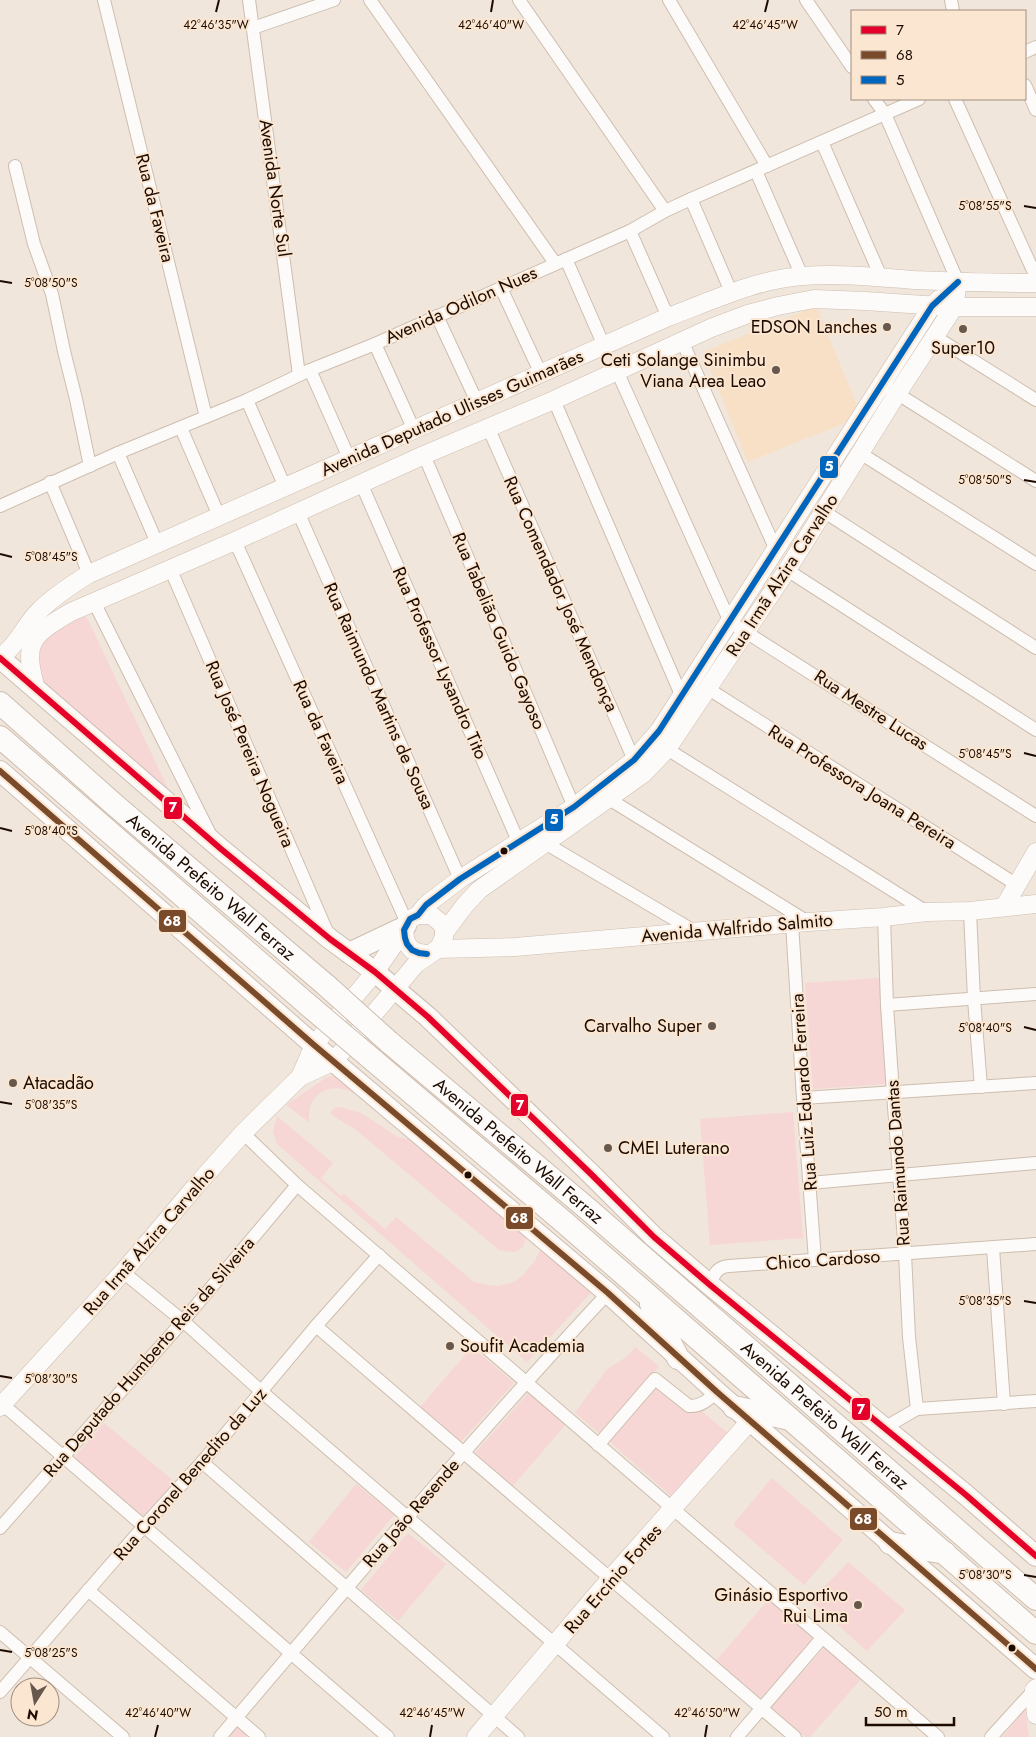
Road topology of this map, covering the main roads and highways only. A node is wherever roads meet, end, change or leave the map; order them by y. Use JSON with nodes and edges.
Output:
{"nodes":[{"id":1,"x":0,"y":656,"type":"edge"},
{"id":2,"x":0,"y":703,"type":"edge"},
{"id":3,"x":0,"y":738,"type":"edge"},
{"id":4,"x":0,"y":771,"type":"edge"},
{"id":5,"x":409,"y":924,"type":"road end"},
{"id":6,"x":350,"y":954,"type":"junction"},
{"id":7,"x":646,"y":1294,"type":"junction"},
{"id":8,"x":678,"y":1358,"type":"junction"},
{"id":9,"x":742,"y":1414,"type":"junction"},
{"id":10,"x":792,"y":1420,"type":"junction"},
{"id":11,"x":890,"y":1543,"type":"junction"},
{"id":12,"x":946,"y":1554,"type":"junction"},
{"id":13,"x":1036,"y":1556,"type":"edge"},
{"id":14,"x":1036,"y":1599,"type":"edge"},
{"id":15,"x":1036,"y":1633,"type":"edge"},
{"id":16,"x":1036,"y":1669,"type":"edge"}],
"edges":[{"from":1,"to":6,"type":"main road","name":"Avenida Prefeito Wall Ferraz"},
{"from":2,"to":14,"type":"highway","name":"Avenida Prefeito Wall Ferraz","bridge":true},
{"from":3,"to":7,"type":"highway","name":"Avenida Prefeito Wall Ferraz","bridge":true},
{"from":4,"to":8,"type":"main road"},
{"from":5,"to":6,"type":"main road"},
{"from":6,"to":13,"type":"main road","name":"Avenida Prefeito Wall Ferraz"},
{"from":7,"to":8,"type":"highway"},
{"from":7,"to":10,"type":"highway","name":"Avenida Prefeito Wall Ferraz"},
{"from":8,"to":9,"type":"main road"},
{"from":9,"to":10,"type":"highway"},
{"from":9,"to":11,"type":"main road"},
{"from":10,"to":12,"type":"highway","name":"Avenida Prefeito Wall Ferraz"},
{"from":11,"to":12,"type":"highway"},
{"from":11,"to":16,"type":"main road"},
{"from":12,"to":15,"type":"highway","name":"Avenida Prefeito Wall Ferraz"}]}
